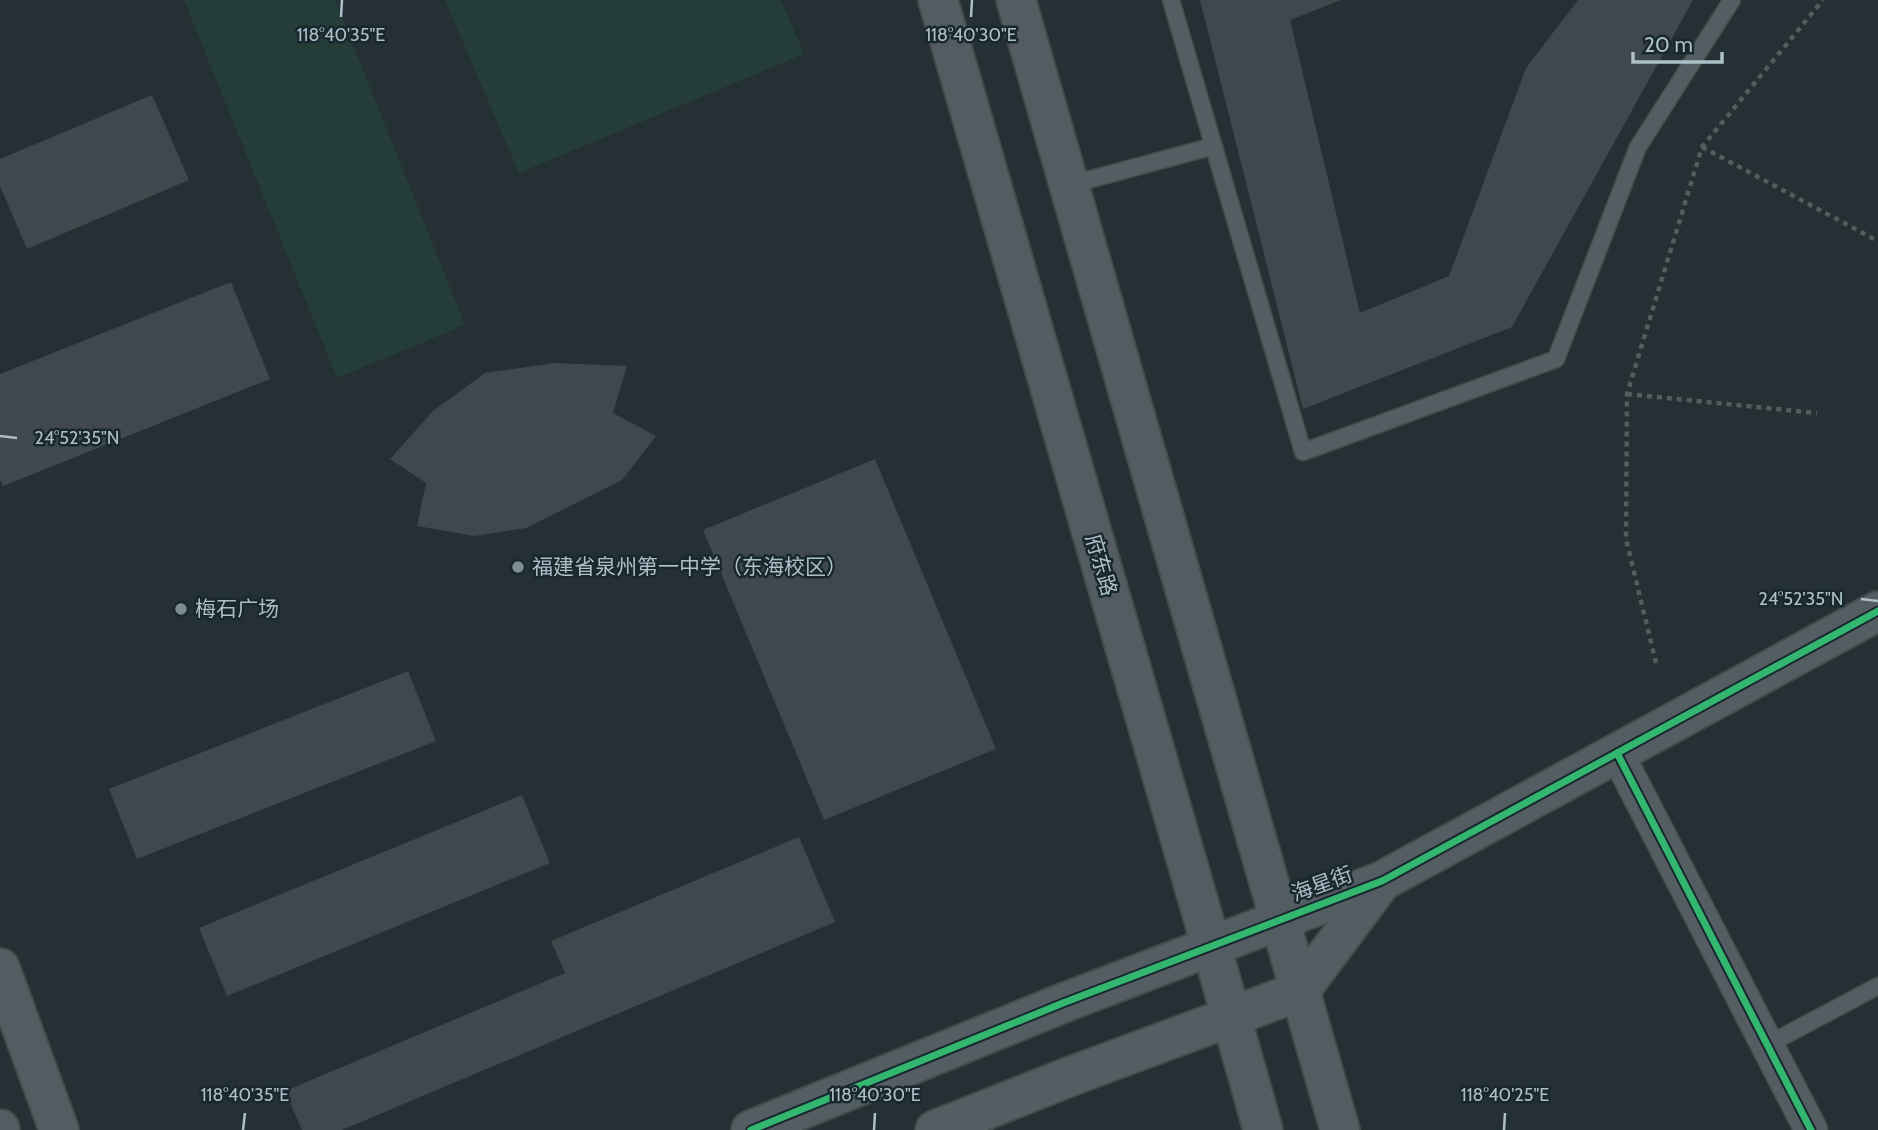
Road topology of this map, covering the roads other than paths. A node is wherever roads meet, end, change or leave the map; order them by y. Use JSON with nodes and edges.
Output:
{"nodes":[{"id":1,"x":938,"y":0,"type":"edge"},
{"id":2,"x":1016,"y":0,"type":"edge"},
{"id":3,"x":1171,"y":0,"type":"edge"},
{"id":4,"x":1732,"y":0,"type":"edge"},
{"id":5,"x":1214,"y":146,"type":"junction"},
{"id":6,"x":1069,"y":185,"type":"junction"},
{"id":7,"x":1878,"y":611,"type":"edge"},
{"id":8,"x":1617,"y":754,"type":"junction"},
{"id":9,"x":1382,"y":881,"type":"junction"},
{"id":10,"x":1280,"y":919,"type":"junction"},
{"id":11,"x":1211,"y":945,"type":"junction"},
{"id":12,"x":0,"y":968,"type":"edge"},
{"id":13,"x":1878,"y":986,"type":"edge"},
{"id":14,"x":1300,"y":991,"type":"junction"},
{"id":15,"x":1231,"y":1017,"type":"junction"},
{"id":16,"x":1767,"y":1045,"type":"junction"},
{"id":17,"x":42,"y":1084,"type":"junction"},
{"id":18,"x":59,"y":1130,"type":"edge"},
{"id":19,"x":69,"y":1130,"type":"edge"},
{"id":20,"x":751,"y":1130,"type":"edge"},
{"id":21,"x":935,"y":1130,"type":"edge"},
{"id":22,"x":1262,"y":1130,"type":"edge"},
{"id":23,"x":1339,"y":1130,"type":"edge"},
{"id":24,"x":1811,"y":1130,"type":"edge"}],
"edges":[{"from":1,"to":11,"type":"main road","name":"府东路"},
{"from":2,"to":6,"type":"main road"},
{"from":3,"to":5,"type":"lane"},
{"from":4,"to":5,"type":"lane"},
{"from":5,"to":6,"type":"lane"},
{"from":6,"to":10,"type":"main road"},
{"from":7,"to":8,"type":"street","name":"海星街"},
{"from":8,"to":9,"type":"street","name":"海星街"},
{"from":8,"to":16,"type":"street"},
{"from":9,"to":10,"type":"street","name":"海星街"},
{"from":9,"to":14,"type":"street","name":"海星街"},
{"from":10,"to":11,"type":"street","name":"海星街"},
{"from":10,"to":14,"type":"main road"},
{"from":11,"to":15,"type":"main road","name":"府东路"},
{"from":11,"to":20,"type":"street","name":"海星街"},
{"from":12,"to":17,"type":"main road"},
{"from":13,"to":16,"type":"lane"},
{"from":14,"to":15,"type":"street"},
{"from":14,"to":23,"type":"main road"},
{"from":15,"to":21,"type":"street"},
{"from":15,"to":22,"type":"main road","name":"府东路"},
{"from":16,"to":24,"type":"street"},
{"from":17,"to":18,"type":"main road"},
{"from":17,"to":19,"type":"main road"}]}
